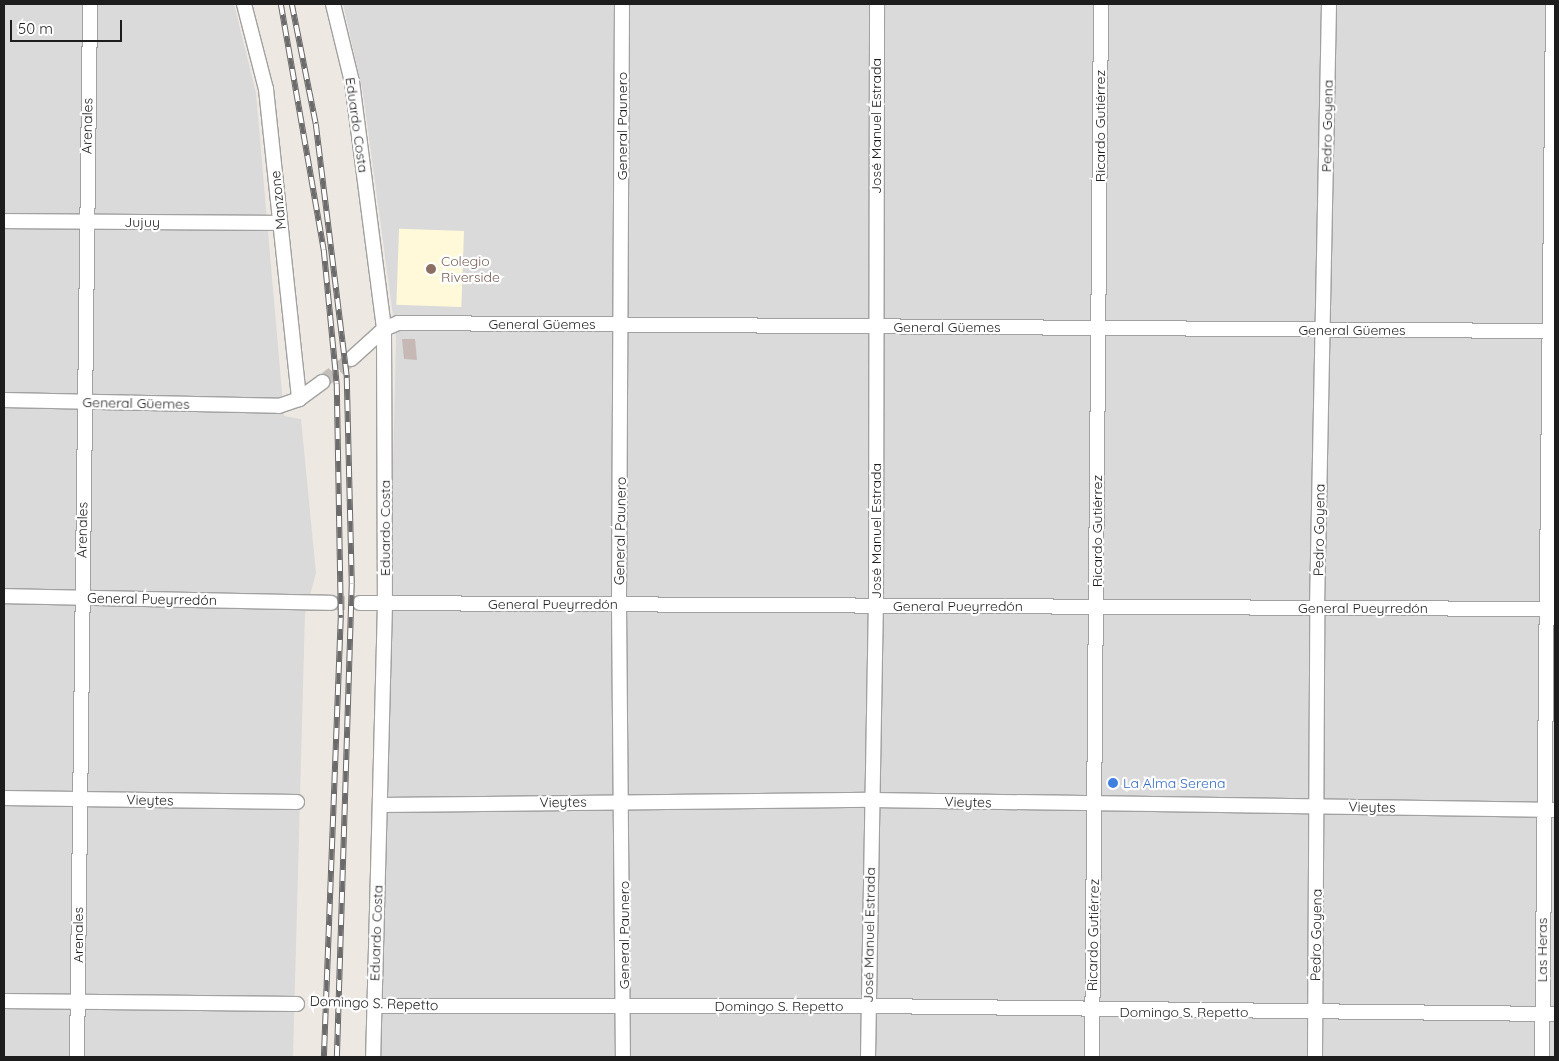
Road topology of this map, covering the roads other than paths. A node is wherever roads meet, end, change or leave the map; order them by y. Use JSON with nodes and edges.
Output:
{"nodes":[{"id":1,"x":90,"y":4,"type":"edge"},
{"id":2,"x":244,"y":4,"type":"edge"},
{"id":3,"x":333,"y":4,"type":"edge"},
{"id":4,"x":622,"y":4,"type":"edge"},
{"id":5,"x":877,"y":4,"type":"edge"},
{"id":6,"x":1101,"y":4,"type":"edge"},
{"id":7,"x":1329,"y":4,"type":"edge"},
{"id":8,"x":1553,"y":4,"type":"edge"},
{"id":9,"x":4,"y":221,"type":"edge"},
{"id":10,"x":85,"y":222,"type":"junction"},
{"id":11,"x":280,"y":223,"type":"junction"},
{"id":12,"x":622,"y":324,"type":"junction"},
{"id":13,"x":876,"y":326,"type":"junction"},
{"id":14,"x":1099,"y":328,"type":"junction"},
{"id":15,"x":384,"y":329,"type":"junction"},
{"id":16,"x":1323,"y":329,"type":"junction"},
{"id":17,"x":1551,"y":331,"type":"edge"},
{"id":18,"x":351,"y":359,"type":"tunnel mouth"},
{"id":19,"x":322,"y":382,"type":"tunnel mouth"},
{"id":20,"x":299,"y":399,"type":"junction"},
{"id":21,"x":4,"y":400,"type":"edge"},
{"id":22,"x":83,"y":401,"type":"junction"},
{"id":23,"x":4,"y":596,"type":"edge"},
{"id":24,"x":81,"y":598,"type":"junction"},
{"id":25,"x":331,"y":603,"type":"tunnel mouth"},
{"id":26,"x":360,"y":603,"type":"tunnel mouth"},
{"id":27,"x":385,"y":604,"type":"junction"},
{"id":28,"x":619,"y":605,"type":"junction"},
{"id":29,"x":876,"y":606,"type":"junction"},
{"id":30,"x":1097,"y":607,"type":"junction"},
{"id":31,"x":1317,"y":608,"type":"junction"},
{"id":32,"x":1551,"y":609,"type":"edge"},
{"id":33,"x":4,"y":798,"type":"edge"},
{"id":34,"x":79,"y":798,"type":"junction"},
{"id":35,"x":872,"y":800,"type":"junction"},
{"id":36,"x":623,"y":801,"type":"junction"},
{"id":37,"x":297,"y":802,"type":"dead end"},
{"id":38,"x":1095,"y":804,"type":"junction"},
{"id":39,"x":380,"y":805,"type":"junction"},
{"id":40,"x":1319,"y":807,"type":"junction"},
{"id":41,"x":1549,"y":810,"type":"edge"},
{"id":42,"x":4,"y":1001,"type":"edge"},
{"id":43,"x":78,"y":1003,"type":"junction"},
{"id":44,"x":297,"y":1004,"type":"road end"},
{"id":45,"x":624,"y":1005,"type":"junction"},
{"id":46,"x":374,"y":1006,"type":"junction"},
{"id":47,"x":868,"y":1006,"type":"junction"},
{"id":48,"x":1092,"y":1012,"type":"junction"},
{"id":49,"x":1314,"y":1013,"type":"junction"},
{"id":50,"x":1549,"y":1014,"type":"edge"},
{"id":51,"x":77,"y":1057,"type":"edge"},
{"id":52,"x":373,"y":1057,"type":"edge"},
{"id":53,"x":623,"y":1057,"type":"edge"},
{"id":54,"x":868,"y":1057,"type":"edge"},
{"id":55,"x":1092,"y":1057,"type":"edge"},
{"id":56,"x":1315,"y":1057,"type":"edge"},
{"id":57,"x":1542,"y":1057,"type":"edge"}],
"edges":[{"from":1,"to":10,"type":"street","name":"Arenales"},
{"from":2,"to":11,"type":"street","name":"Manzone"},
{"from":3,"to":15,"type":"street","name":"Eduardo Costa"},
{"from":4,"to":12,"type":"street","name":"General Paunero"},
{"from":5,"to":13,"type":"street","name":"José Manuel Estrada"},
{"from":6,"to":14,"type":"street","name":"Ricardo Gutiérrez"},
{"from":7,"to":16,"type":"street","name":"Pedro Goyena"},
{"from":8,"to":17,"type":"street","name":"Las Heras"},
{"from":9,"to":10,"type":"street","name":"Jujuy"},
{"from":10,"to":11,"type":"street","name":"Jujuy"},
{"from":10,"to":22,"type":"street","name":"Arenales"},
{"from":11,"to":20,"type":"street","name":"Manzone"},
{"from":12,"to":13,"type":"street","name":"General Güemes"},
{"from":12,"to":15,"type":"street","name":"General Güemes"},
{"from":12,"to":28,"type":"street","name":"General Paunero"},
{"from":13,"to":14,"type":"street","name":"General Güemes"},
{"from":13,"to":29,"type":"street","name":"José Manuel Estrada"},
{"from":14,"to":16,"type":"street","name":"General Güemes"},
{"from":14,"to":30,"type":"street","name":"Ricardo Gutiérrez"},
{"from":15,"to":18,"type":"street","name":"General Güemes"},
{"from":15,"to":27,"type":"street","name":"Eduardo Costa"},
{"from":16,"to":17,"type":"street","name":"General Güemes"},
{"from":16,"to":31,"type":"street","name":"Pedro Goyena"},
{"from":17,"to":32,"type":"street","name":"Las Heras"},
{"from":19,"to":20,"type":"street","name":"General Güemes"},
{"from":20,"to":22,"type":"street","name":"General Güemes"},
{"from":21,"to":22,"type":"street","name":"General Güemes"},
{"from":22,"to":24,"type":"street","name":"Arenales"},
{"from":23,"to":24,"type":"street","name":"General Pueyrredón"},
{"from":24,"to":25,"type":"street","name":"General Pueyrredón"},
{"from":24,"to":34,"type":"street","name":"Arenales"},
{"from":26,"to":27,"type":"street","name":"General Pueyrredón"},
{"from":27,"to":28,"type":"street","name":"General Pueyrredón"},
{"from":27,"to":39,"type":"street","name":"Eduardo Costa"},
{"from":28,"to":29,"type":"street","name":"General Pueyrredón"},
{"from":28,"to":36,"type":"street","name":"General Paunero"},
{"from":29,"to":30,"type":"street","name":"General Pueyrredón"},
{"from":29,"to":35,"type":"street","name":"José Manuel Estrada"},
{"from":30,"to":31,"type":"street","name":"General Pueyrredón"},
{"from":30,"to":38,"type":"street","name":"Ricardo Gutiérrez"},
{"from":31,"to":32,"type":"street","name":"General Pueyrredón"},
{"from":31,"to":40,"type":"street","name":"Pedro Goyena"},
{"from":32,"to":41,"type":"street","name":"Las Heras"},
{"from":33,"to":34,"type":"street","name":"Vieytes"},
{"from":34,"to":37,"type":"street","name":"Vieytes"},
{"from":34,"to":43,"type":"street","name":"Arenales"},
{"from":35,"to":36,"type":"street","name":"Vieytes"},
{"from":35,"to":38,"type":"street","name":"Vieytes"},
{"from":35,"to":47,"type":"street","name":"José Manuel Estrada"},
{"from":36,"to":39,"type":"street","name":"Vieytes"},
{"from":36,"to":45,"type":"street","name":"General Paunero"},
{"from":38,"to":40,"type":"street","name":"Vieytes"},
{"from":38,"to":48,"type":"street","name":"Ricardo Gutiérrez"},
{"from":39,"to":46,"type":"street","name":"Eduardo Costa"},
{"from":40,"to":41,"type":"street","name":"Vieytes"},
{"from":40,"to":49,"type":"street","name":"Pedro Goyena"},
{"from":41,"to":50,"type":"street","name":"Las Heras"},
{"from":42,"to":43,"type":"street","name":"Domingo S. Repetto"},
{"from":43,"to":44,"type":"street","name":"Domingo S. Repetto"},
{"from":43,"to":51,"type":"street","name":"Arenales"},
{"from":45,"to":46,"type":"street","name":"Domingo S. Repetto"},
{"from":45,"to":47,"type":"street","name":"Domingo S. Repetto"},
{"from":45,"to":53,"type":"street","name":"General Paunero"},
{"from":46,"to":52,"type":"street","name":"Eduardo Costa"},
{"from":47,"to":48,"type":"street","name":"Domingo S. Repetto"},
{"from":47,"to":54,"type":"street","name":"José Manuel Estrada"},
{"from":48,"to":49,"type":"street","name":"Domingo S. Repetto"},
{"from":48,"to":55,"type":"street","name":"Ricardo Gutiérrez"},
{"from":49,"to":50,"type":"street","name":"Domingo S. Repetto"},
{"from":49,"to":56,"type":"street","name":"Pedro Goyena"},
{"from":50,"to":57,"type":"street","name":"Las Heras"}]}
